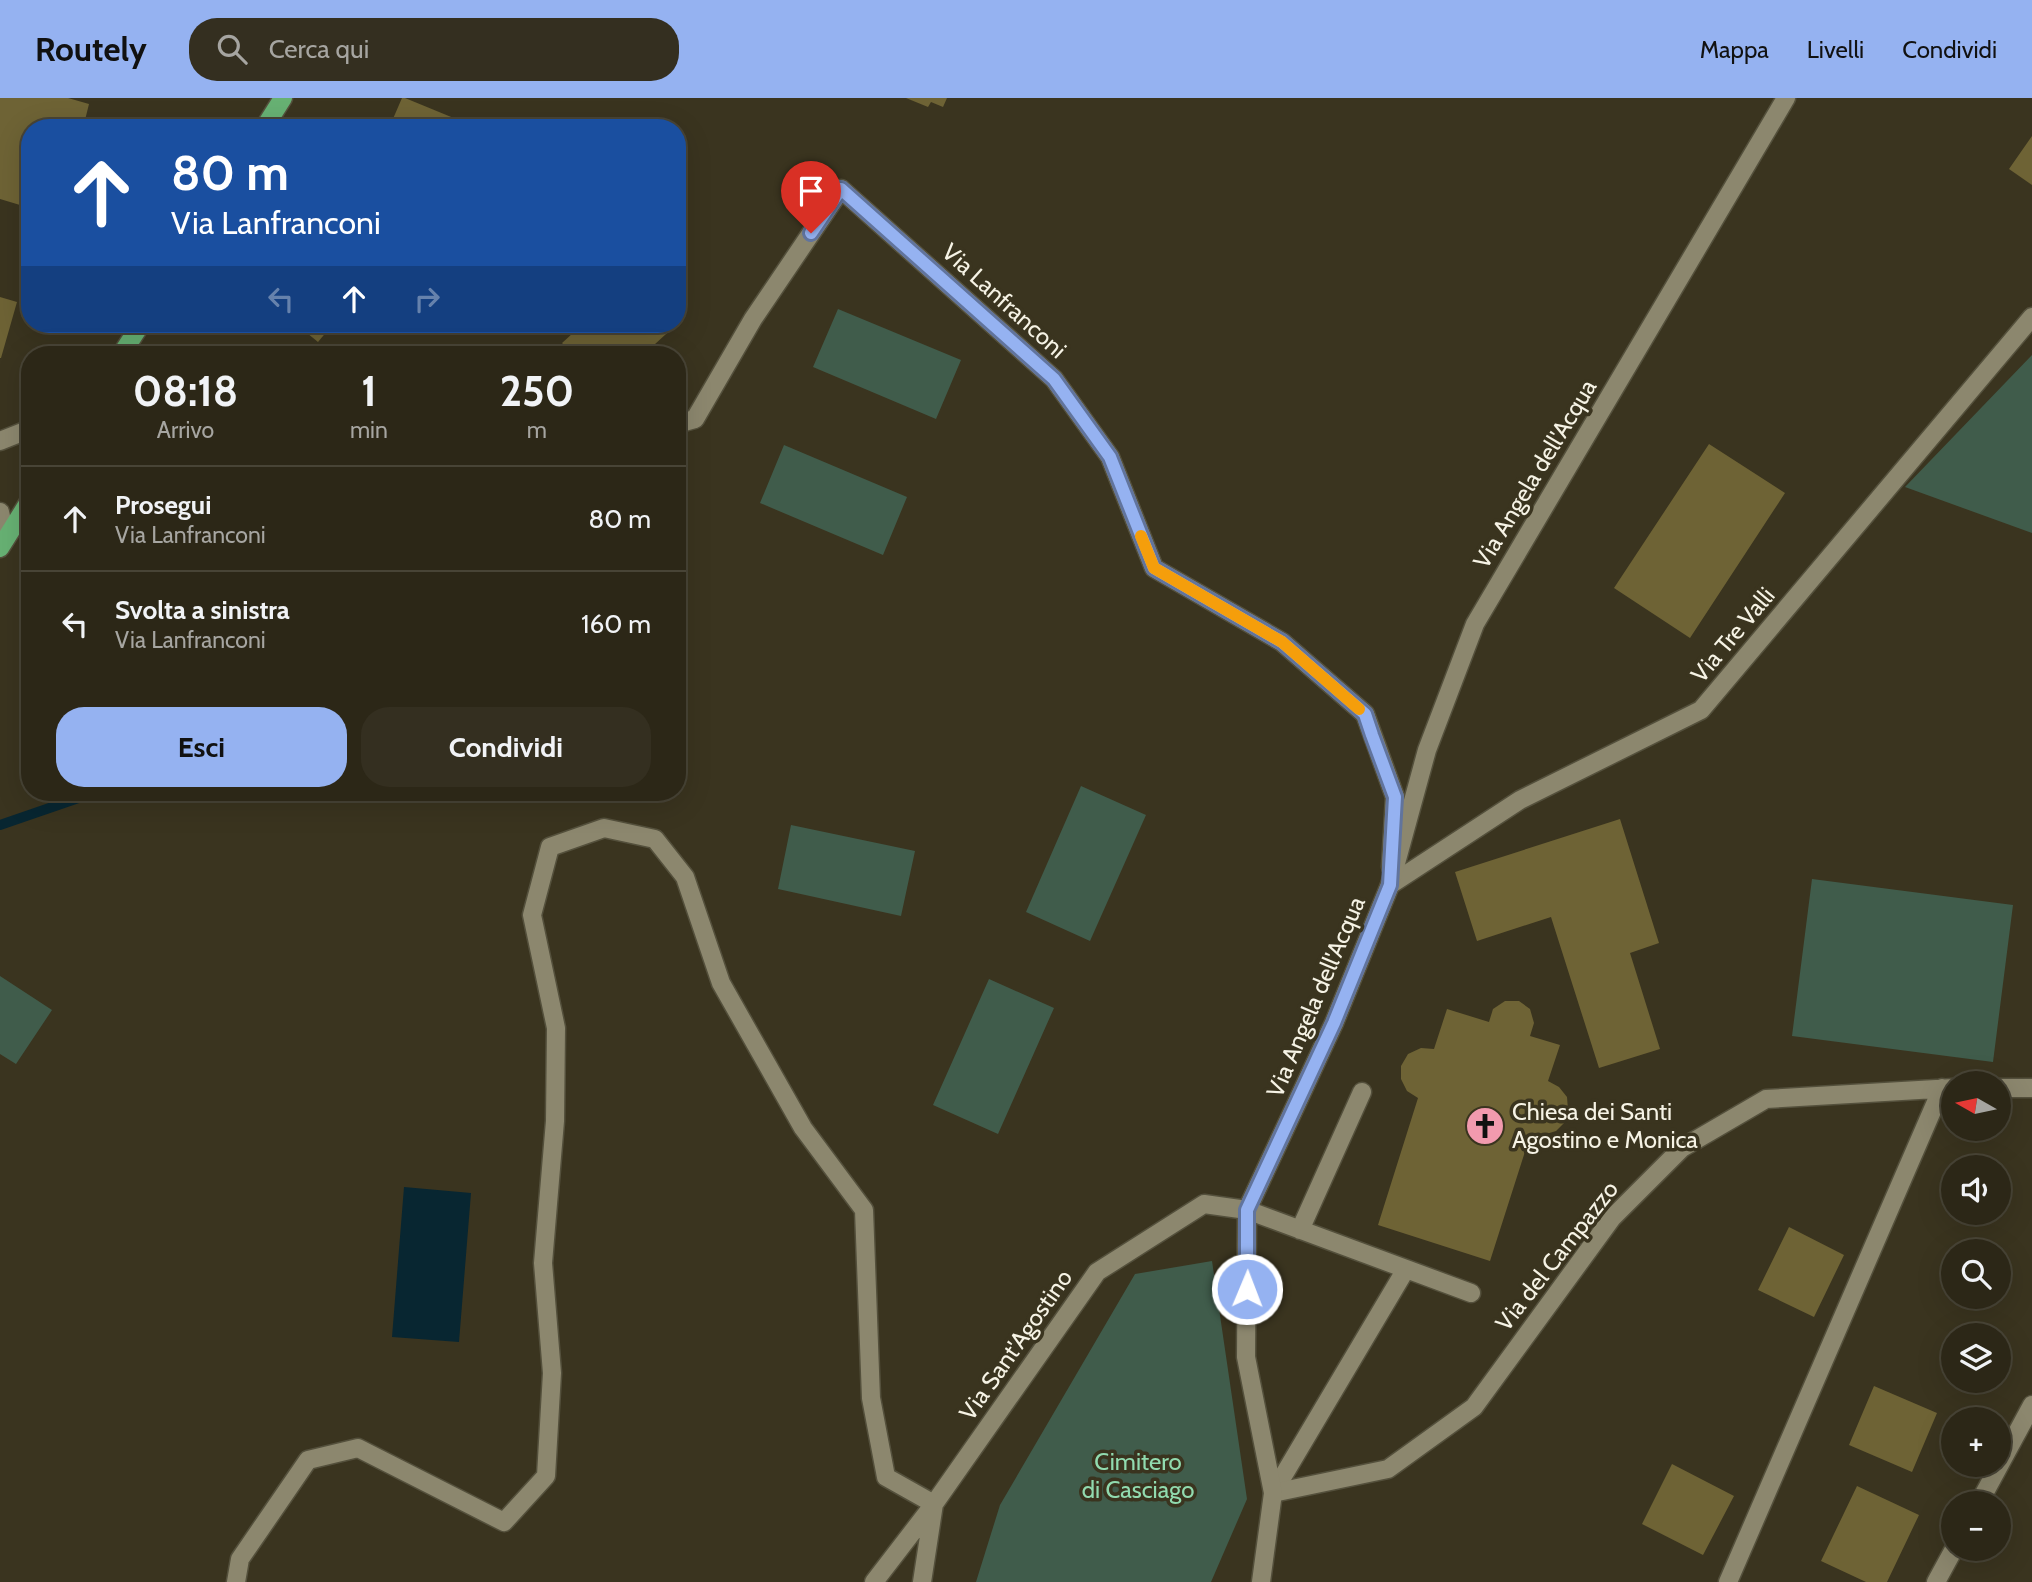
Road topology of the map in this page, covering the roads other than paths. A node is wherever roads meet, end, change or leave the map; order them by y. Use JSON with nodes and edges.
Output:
{"nodes":[{"id":1,"x":283,"y":98,"type":"edge"},
{"id":2,"x":1786,"y":98,"type":"edge"},
{"id":3,"x":270,"y":119,"type":"edge"},
{"id":4,"x":2032,"y":317,"type":"edge"},
{"id":5,"x":686,"y":422,"type":"edge"},
{"id":6,"x":21,"y":433,"type":"edge"},
{"id":7,"x":0,"y":441,"type":"edge"},
{"id":8,"x":0,"y":512,"type":"edge"},
{"id":9,"x":21,"y":513,"type":"edge"},
{"id":10,"x":2,"y":541,"type":"edge"},
{"id":11,"x":1390,"y":885,"type":"junction"},
{"id":12,"x":1941,"y":1088,"type":"edge"},
{"id":13,"x":2011,"y":1088,"type":"edge"},
{"id":14,"x":2032,"y":1088,"type":"edge"},
{"id":15,"x":1362,"y":1092,"type":"dead end"},
{"id":16,"x":1941,"y":1104,"type":"edge"},
{"id":17,"x":1247,"y":1210,"type":"junction"},
{"id":18,"x":1300,"y":1230,"type":"junction"},
{"id":19,"x":1406,"y":1269,"type":"junction"},
{"id":20,"x":1471,"y":1293,"type":"dead end"},
{"id":21,"x":2032,"y":1405,"type":"edge"},
{"id":22,"x":1985,"y":1491,"type":"edge"},
{"id":23,"x":1273,"y":1493,"type":"junction"},
{"id":24,"x":934,"y":1504,"type":"junction"},
{"id":25,"x":1947,"y":1561,"type":"edge"},
{"id":26,"x":236,"y":1582,"type":"edge"},
{"id":27,"x":874,"y":1582,"type":"edge"},
{"id":28,"x":922,"y":1582,"type":"edge"},
{"id":29,"x":1261,"y":1582,"type":"edge"},
{"id":30,"x":1728,"y":1582,"type":"edge"},
{"id":31,"x":1936,"y":1582,"type":"edge"}],
"edges":[{"from":1,"to":3,"type":"main road"},
{"from":2,"to":11,"type":"street","name":"Via Angela dell'Acqua"},
{"from":4,"to":11,"type":"street","name":"Via Tre Valli"},
{"from":5,"to":11,"type":"street","name":"Via Lanfranconi"},
{"from":6,"to":7,"type":"street"},
{"from":8,"to":10,"type":"street"},
{"from":9,"to":10,"type":"main road"},
{"from":11,"to":17,"type":"street","name":"Via Angela dell'Acqua"},
{"from":12,"to":23,"type":"street","name":"Via del Campazzo"},
{"from":13,"to":14,"type":"street"},
{"from":15,"to":18,"type":"street"},
{"from":16,"to":30,"type":"street","name":"Via del Campazzo"},
{"from":17,"to":18,"type":"street","name":"Via Sant'Agostino"},
{"from":17,"to":23,"type":"street","name":"Via Angela dell'Acqua"},
{"from":17,"to":24,"type":"street","name":"Via Sant'Agostino"},
{"from":18,"to":19,"type":"street","name":"Via Sant'Agostino"},
{"from":19,"to":20,"type":"street","name":"Via Sant'Agostino"},
{"from":19,"to":23,"type":"street"},
{"from":21,"to":22,"type":"street"},
{"from":23,"to":29,"type":"street","name":"Via Angela dell'Acqua"},
{"from":24,"to":26,"type":"street"},
{"from":24,"to":27,"type":"street","name":"Via Sant'Agostino"},
{"from":24,"to":28,"type":"street"},
{"from":25,"to":31,"type":"street"}]}
